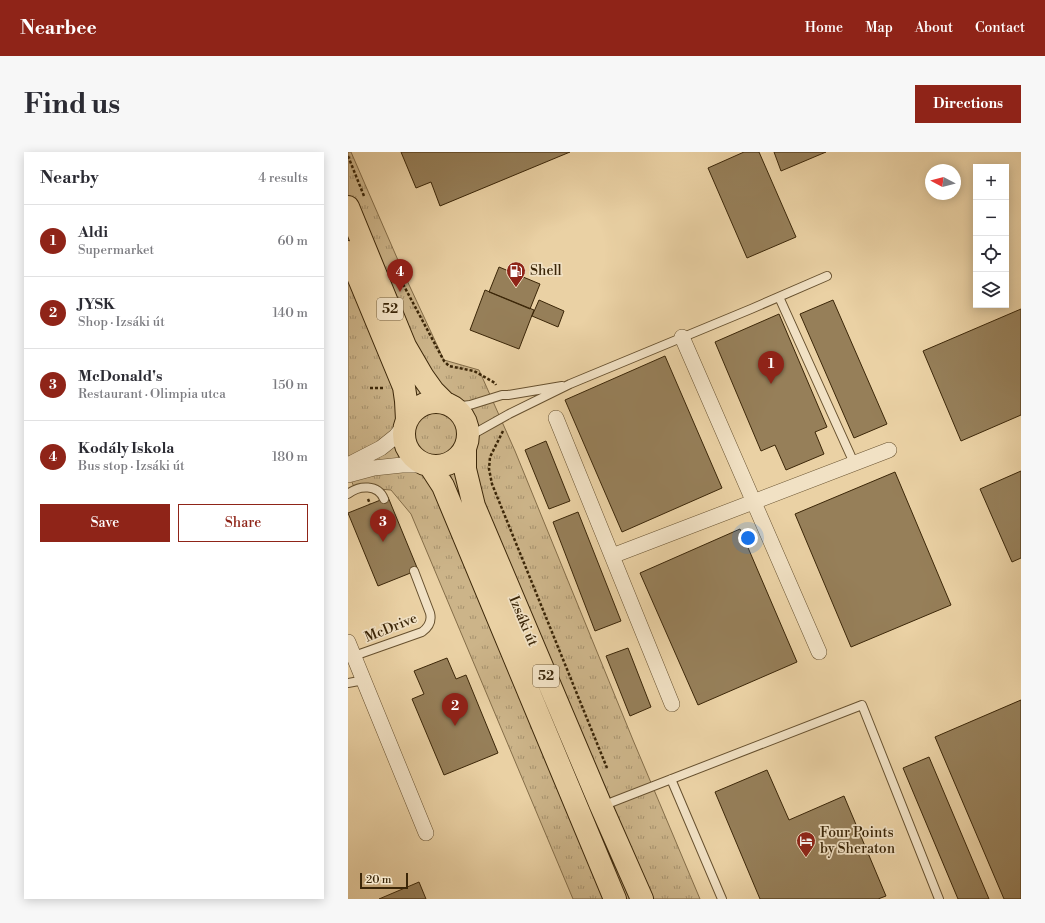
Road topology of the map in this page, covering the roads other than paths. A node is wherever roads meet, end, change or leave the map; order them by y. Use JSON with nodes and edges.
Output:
{"nodes":[{"id":1,"x":357,"y":203,"type":"edge"},
{"id":2,"x":348,"y":252,"type":"edge"},
{"id":3,"x":827,"y":276,"type":"dead end"},
{"id":4,"x":779,"y":297,"type":"junction"},
{"id":5,"x":682,"y":337,"type":"junction"},
{"id":6,"x":570,"y":384,"type":"junction"},
{"id":7,"x":450,"y":405,"type":"junction"},
{"id":8,"x":556,"y":418,"type":"dead end"},
{"id":9,"x":406,"y":423,"type":"junction"},
{"id":10,"x":466,"y":443,"type":"junction"},
{"id":11,"x":889,"y":450,"type":"dead end"},
{"id":12,"x":854,"y":463,"type":"junction"},
{"id":13,"x":348,"y":465,"type":"edge"},
{"id":14,"x":428,"y":466,"type":"junction"},
{"id":15,"x":348,"y":474,"type":"edge"},
{"id":16,"x":348,"y":494,"type":"edge"},
{"id":17,"x":384,"y":499,"type":"dead end"},
{"id":18,"x":754,"y":502,"type":"junction"},
{"id":19,"x":612,"y":556,"type":"junction"},
{"id":20,"x":414,"y":572,"type":"dead end"},
{"id":21,"x":348,"y":642,"type":"edge"},
{"id":22,"x":819,"y":652,"type":"dead end"},
{"id":23,"x":354,"y":656,"type":"junction"},
{"id":24,"x":364,"y":680,"type":"junction"},
{"id":25,"x":348,"y":683,"type":"edge"},
{"id":26,"x":672,"y":704,"type":"dead end"},
{"id":27,"x":671,"y":779,"type":"junction"},
{"id":28,"x":601,"y":806,"type":"junction"},
{"id":29,"x":426,"y":833,"type":"dead end"},
{"id":30,"x":615,"y":899,"type":"edge"},
{"id":31,"x":642,"y":899,"type":"edge"},
{"id":32,"x":722,"y":899,"type":"edge"},
{"id":33,"x":939,"y":899,"type":"edge"}],
"edges":[{"from":1,"to":7,"type":"main road","number":"52"},
{"from":2,"to":9,"type":"main road","number":"52"},
{"from":3,"to":4,"type":"lane"},
{"from":4,"to":5,"type":"lane"},
{"from":4,"to":12,"type":"lane"},
{"from":5,"to":6,"type":"lane"},
{"from":5,"to":18,"type":"street"},
{"from":6,"to":7,"type":"lane"},
{"from":6,"to":10,"type":"lane"},
{"from":7,"to":9,"type":"main road"},
{"from":7,"to":10,"type":"main road","number":"52"},
{"from":8,"to":19,"type":"street"},
{"from":9,"to":13,"type":"street"},
{"from":9,"to":14,"type":"main road","number":"52"},
{"from":10,"to":14,"type":"main road"},
{"from":10,"to":28,"type":"main road","name":"Izsáki út","number":"52"},
{"from":11,"to":12,"type":"street"},
{"from":12,"to":18,"type":"street"},
{"from":14,"to":15,"type":"street"},
{"from":14,"to":30,"type":"main road","name":"Izsáki út","number":"52"},
{"from":16,"to":17,"type":"lane"},
{"from":18,"to":19,"type":"street"},
{"from":18,"to":22,"type":"street"},
{"from":19,"to":26,"type":"street"},
{"from":20,"to":23,"type":"lane","name":"McDrive"},
{"from":21,"to":23,"type":"street"},
{"from":23,"to":24,"type":"street"},
{"from":24,"to":25,"type":"lane"},
{"from":24,"to":29,"type":"street"},
{"from":27,"to":28,"type":"lane"},
{"from":27,"to":32,"type":"lane"},
{"from":27,"to":33,"type":"lane"},
{"from":28,"to":31,"type":"main road","name":"Izsáki út","number":"52"}]}
